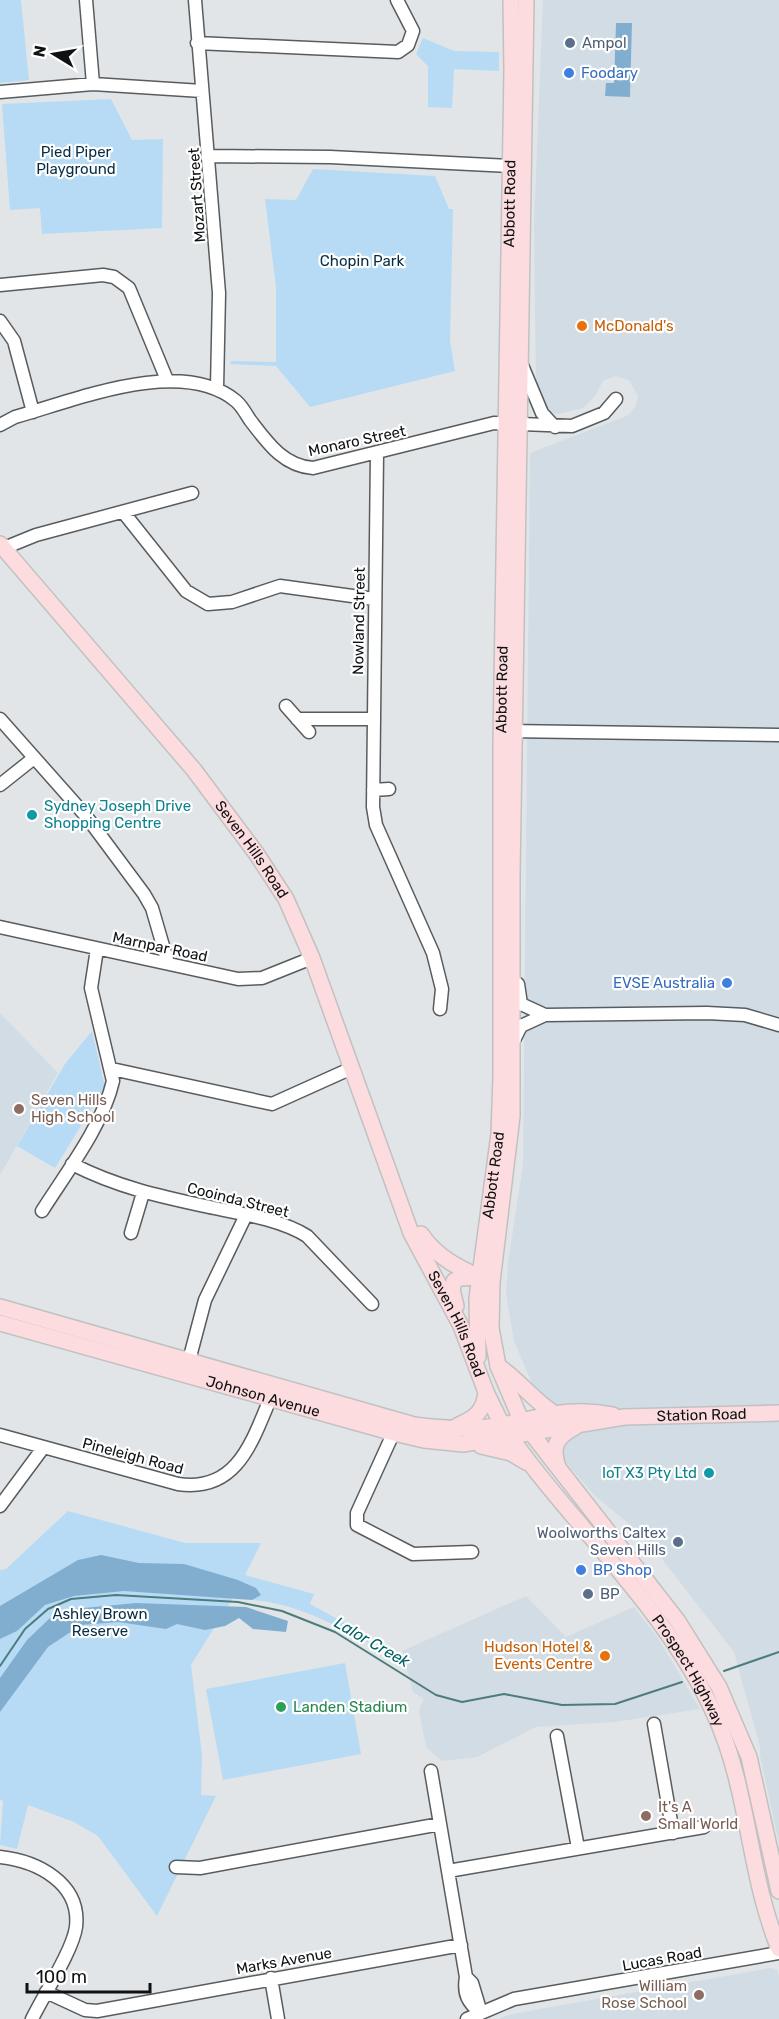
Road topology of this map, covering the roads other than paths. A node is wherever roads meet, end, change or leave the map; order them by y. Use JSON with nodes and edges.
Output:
{"nodes":[{"id":1,"x":86,"y":0,"type":"edge"},
{"id":2,"x":195,"y":0,"type":"edge"},
{"id":3,"x":397,"y":0,"type":"edge"},
{"id":4,"x":511,"y":0,"type":"edge"},
{"id":5,"x":526,"y":0,"type":"edge"},
{"id":6,"x":197,"y":43,"type":"junction"},
{"id":7,"x":93,"y":84,"type":"junction"},
{"id":8,"x":202,"y":91,"type":"junction"},
{"id":9,"x":0,"y":92,"type":"edge"},
{"id":10,"x":209,"y":156,"type":"junction"},
{"id":11,"x":510,"y":166,"type":"junction"},
{"id":12,"x":0,"y":285,"type":"edge"},
{"id":13,"x":0,"y":321,"type":"edge"},
{"id":14,"x":520,"y":362,"type":"junction"},
{"id":15,"x":167,"y":380,"type":"junction"},
{"id":16,"x":217,"y":388,"type":"junction"},
{"id":17,"x":616,"y":399,"type":"dead end"},
{"id":18,"x":33,"y":412,"type":"junction"},
{"id":19,"x":512,"y":423,"type":"junction"},
{"id":20,"x":0,"y":425,"type":"edge"},
{"id":21,"x":555,"y":428,"type":"junction"},
{"id":22,"x":377,"y":453,"type":"junction"},
{"id":23,"x":192,"y":493,"type":"dead end"},
{"id":24,"x":124,"y":513,"type":"junction"},
{"id":25,"x":2,"y":546,"type":"edge"},
{"id":26,"x":375,"y":599,"type":"junction"},
{"id":27,"x":286,"y":706,"type":"dead end"},
{"id":28,"x":372,"y":718,"type":"junction"},
{"id":29,"x":0,"y":719,"type":"edge"},
{"id":30,"x":297,"y":719,"type":"junction"},
{"id":31,"x":508,"y":731,"type":"junction"},
{"id":32,"x":309,"y":732,"type":"dead end"},
{"id":33,"x":779,"y":735,"type":"edge"},
{"id":34,"x":34,"y":758,"type":"junction"},
{"id":35,"x":0,"y":785,"type":"edge"},
{"id":36,"x":389,"y":789,"type":"dead end"},
{"id":37,"x":373,"y":790,"type":"junction"},
{"id":38,"x":0,"y":927,"type":"edge"},
{"id":39,"x":512,"y":946,"type":"junction"},
{"id":40,"x":97,"y":950,"type":"junction"},
{"id":41,"x":312,"y":958,"type":"junction"},
{"id":42,"x":168,"y":963,"type":"junction"},
{"id":43,"x":440,"y":1009,"type":"dead end"},
{"id":44,"x":545,"y":1016,"type":"junction"},
{"id":45,"x":779,"y":1025,"type":"edge"},
{"id":46,"x":512,"y":1045,"type":"junction"},
{"id":47,"x":352,"y":1068,"type":"junction"},
{"id":48,"x":112,"y":1069,"type":"junction"},
{"id":49,"x":72,"y":1164,"type":"junction"},
{"id":50,"x":143,"y":1192,"type":"junction"},
{"id":51,"x":42,"y":1210,"type":"dead end"},
{"id":52,"x":405,"y":1212,"type":"junction"},
{"id":53,"x":246,"y":1215,"type":"junction"},
{"id":54,"x":131,"y":1233,"type":"dead end"},
{"id":55,"x":486,"y":1280,"type":"junction"},
{"id":56,"x":372,"y":1304,"type":"dead end"},
{"id":57,"x":0,"y":1307,"type":"edge"},
{"id":58,"x":0,"y":1323,"type":"edge"},
{"id":59,"x":461,"y":1326,"type":"junction"},
{"id":60,"x":498,"y":1366,"type":"junction"},
{"id":61,"x":187,"y":1368,"type":"junction"},
{"id":62,"x":480,"y":1376,"type":"junction"},
{"id":63,"x":274,"y":1392,"type":"junction"},
{"id":64,"x":486,"y":1392,"type":"junction"},
{"id":65,"x":552,"y":1412,"type":"junction"},
{"id":66,"x":779,"y":1413,"type":"edge"},
{"id":67,"x":624,"y":1417,"type":"junction"},
{"id":68,"x":521,"y":1420,"type":"junction"},
{"id":69,"x":583,"y":1424,"type":"junction"},
{"id":70,"x":396,"y":1427,"type":"junction"},
{"id":71,"x":452,"y":1428,"type":"junction"},
{"id":72,"x":506,"y":1431,"type":"junction"},
{"id":73,"x":530,"y":1433,"type":"junction"},
{"id":74,"x":0,"y":1435,"type":"edge"},
{"id":75,"x":464,"y":1444,"type":"junction"},
{"id":76,"x":43,"y":1448,"type":"junction"},
{"id":77,"x":536,"y":1468,"type":"junction"},
{"id":78,"x":558,"y":1469,"type":"junction"},
{"id":79,"x":0,"y":1506,"type":"edge"},
{"id":80,"x":472,"y":1552,"type":"dead end"},
{"id":81,"x":654,"y":1724,"type":"dead end"},
{"id":82,"x":557,"y":1737,"type":"dead end"},
{"id":83,"x":431,"y":1770,"type":"dead end"},
{"id":84,"x":440,"y":1824,"type":"junction"},
{"id":85,"x":704,"y":1827,"type":"dead end"},
{"id":86,"x":673,"y":1833,"type":"junction"},
{"id":87,"x":578,"y":1848,"type":"junction"},
{"id":88,"x":2,"y":1860,"type":"edge"},
{"id":89,"x":176,"y":1867,"type":"dead end"},
{"id":90,"x":448,"y":1871,"type":"junction"},
{"id":91,"x":779,"y":1891,"type":"edge"},
{"id":92,"x":461,"y":1945,"type":"junction"},
{"id":93,"x":779,"y":1951,"type":"edge"},
{"id":94,"x":271,"y":1978,"type":"junction"},
{"id":95,"x":46,"y":1992,"type":"junction"},
{"id":96,"x":480,"y":2016,"type":"edge"},
{"id":97,"x":32,"y":2019,"type":"edge"},
{"id":98,"x":278,"y":2019,"type":"edge"},
{"id":99,"x":467,"y":2019,"type":"edge"}],
"edges":[{"from":1,"to":7,"type":"street"},
{"from":2,"to":6,"type":"street","name":"Mozart Street"},
{"from":3,"to":6,"type":"street"},
{"from":4,"to":11,"type":"main road","name":"Abbott Road"},
{"from":5,"to":14,"type":"main road","name":"Abbott Road"},
{"from":6,"to":8,"type":"street","name":"Mozart Street"},
{"from":7,"to":8,"type":"street"},
{"from":7,"to":9,"type":"street"},
{"from":8,"to":10,"type":"street","name":"Mozart Street"},
{"from":10,"to":11,"type":"street"},
{"from":10,"to":16,"type":"street","name":"Mozart Street"},
{"from":11,"to":19,"type":"main road","name":"Abbott Road"},
{"from":12,"to":15,"type":"street"},
{"from":13,"to":18,"type":"street"},
{"from":14,"to":19,"type":"main road","name":"Abbott Road"},
{"from":14,"to":21,"type":"street"},
{"from":15,"to":16,"type":"street","name":"Monaro Street"},
{"from":15,"to":18,"type":"street","name":"Monaro Street"},
{"from":16,"to":22,"type":"street","name":"Monaro Street"},
{"from":17,"to":21,"type":"street","name":"Monaro Street"},
{"from":18,"to":20,"type":"street","name":"Monaro Street"},
{"from":19,"to":21,"type":"street","name":"Monaro Street"},
{"from":19,"to":22,"type":"street","name":"Monaro Street"},
{"from":19,"to":31,"type":"main road","name":"Abbott Road"},
{"from":22,"to":26,"type":"street","name":"Nowland Street"},
{"from":23,"to":24,"type":"street"},
{"from":24,"to":25,"type":"street"},
{"from":24,"to":26,"type":"street"},
{"from":25,"to":41,"type":"main road","name":"Seven Hills Road"},
{"from":26,"to":28,"type":"street","name":"Nowland Street"},
{"from":27,"to":30,"type":"street"},
{"from":28,"to":30,"type":"street"},
{"from":28,"to":37,"type":"street","name":"Nowland Street"},
{"from":29,"to":34,"type":"street"},
{"from":30,"to":32,"type":"street"},
{"from":31,"to":33,"type":"street"},
{"from":31,"to":39,"type":"main road","name":"Abbott Road"},
{"from":31,"to":55,"type":"main road","name":"Abbott Road"},
{"from":34,"to":35,"type":"street"},
{"from":34,"to":42,"type":"street"},
{"from":36,"to":37,"type":"street"},
{"from":37,"to":43,"type":"street","name":"Nowland Street"},
{"from":38,"to":40,"type":"street","name":"Marnpar Road"},
{"from":39,"to":44,"type":"street"},
{"from":39,"to":46,"type":"main road","name":"Abbott Road"},
{"from":40,"to":42,"type":"street","name":"Marnpar Road"},
{"from":40,"to":48,"type":"street"},
{"from":41,"to":42,"type":"street","name":"Marnpar Road"},
{"from":41,"to":47,"type":"main road","name":"Seven Hills Road"},
{"from":44,"to":45,"type":"street"},
{"from":44,"to":46,"type":"street"},
{"from":46,"to":55,"type":"main road","name":"Abbott Road"},
{"from":47,"to":48,"type":"street"},
{"from":47,"to":52,"type":"main road","name":"Seven Hills Road"},
{"from":48,"to":49,"type":"street"},
{"from":49,"to":50,"type":"street","name":"Cooinda Street"},
{"from":49,"to":51,"type":"street"},
{"from":50,"to":53,"type":"street","name":"Cooinda Street"},
{"from":50,"to":54,"type":"street"},
{"from":52,"to":55,"type":"main road","name":"Seven Hills Road"},
{"from":52,"to":59,"type":"main road","name":"Seven Hills Road"},
{"from":53,"to":56,"type":"street","name":"Cooinda Street"},
{"from":53,"to":61,"type":"street"},
{"from":55,"to":59,"type":"main road"},
{"from":55,"to":60,"type":"main road","name":"Abbott Road"},
{"from":55,"to":62,"type":"main road","name":"Abbott Road"},
{"from":57,"to":61,"type":"main road","name":"Johnson Avenue"},
{"from":58,"to":61,"type":"main road","name":"Johnson Avenue"},
{"from":59,"to":62,"type":"main road","name":"Seven Hills Road"},
{"from":60,"to":65,"type":"main road"},
{"from":60,"to":68,"type":"main road","name":"Seven Hills Road"},
{"from":61,"to":63,"type":"main road","name":"Johnson Avenue"},
{"from":62,"to":64,"type":"main road","name":"Seven Hills Road"},
{"from":63,"to":70,"type":"main road","name":"Johnson Avenue"},
{"from":63,"to":76,"type":"street","name":"Pineleigh Road"},
{"from":64,"to":71,"type":"main road"},
{"from":64,"to":72,"type":"main road","name":"Seven Hills Road"},
{"from":65,"to":67,"type":"main road","name":"Station Road"},
{"from":65,"to":68,"type":"main road","name":"Station Road"},
{"from":66,"to":67,"type":"main road","name":"Station Road"},
{"from":67,"to":69,"type":"main road","name":"Station Road"},
{"from":68,"to":72,"type":"main road","name":"Johnson Avenue"},
{"from":68,"to":73,"type":"main road","name":"Prospect Highway"},
{"from":69,"to":73,"type":"main road","name":"Station Road"},
{"from":69,"to":78,"type":"main road"},
{"from":70,"to":71,"type":"main road","name":"Johnson Avenue"},
{"from":70,"to":75,"type":"main road","name":"Johnson Avenue"},
{"from":70,"to":80,"type":"street"},
{"from":71,"to":72,"type":"main road","name":"Johnson Avenue"},
{"from":72,"to":73,"type":"main road","name":"Johnson Avenue"},
{"from":72,"to":75,"type":"main road","name":"Johnson Avenue"},
{"from":72,"to":77,"type":"main road","name":"Prospect Highway"},
{"from":73,"to":78,"type":"main road","name":"Prospect Highway"},
{"from":74,"to":76,"type":"street","name":"Pineleigh Road"},
{"from":75,"to":77,"type":"main road"},
{"from":76,"to":79,"type":"street"},
{"from":77,"to":93,"type":"main road","name":"Prospect Highway"},
{"from":78,"to":91,"type":"main road","name":"Prospect Highway"},
{"from":81,"to":86,"type":"street"},
{"from":82,"to":87,"type":"street"},
{"from":83,"to":84,"type":"street"},
{"from":84,"to":89,"type":"street"},
{"from":84,"to":90,"type":"street"},
{"from":85,"to":86,"type":"street"},
{"from":86,"to":87,"type":"street"},
{"from":87,"to":90,"type":"street"},
{"from":88,"to":95,"type":"street"},
{"from":90,"to":92,"type":"street"},
{"from":92,"to":94,"type":"street","name":"Marks Avenue"},
{"from":92,"to":96,"type":"street"},
{"from":93,"to":96,"type":"street","name":"Lucas Road"},
{"from":94,"to":95,"type":"street","name":"Marks Avenue"},
{"from":94,"to":98,"type":"street"},
{"from":95,"to":97,"type":"street"},
{"from":96,"to":99,"type":"street","name":"Lucas Road"}]}
